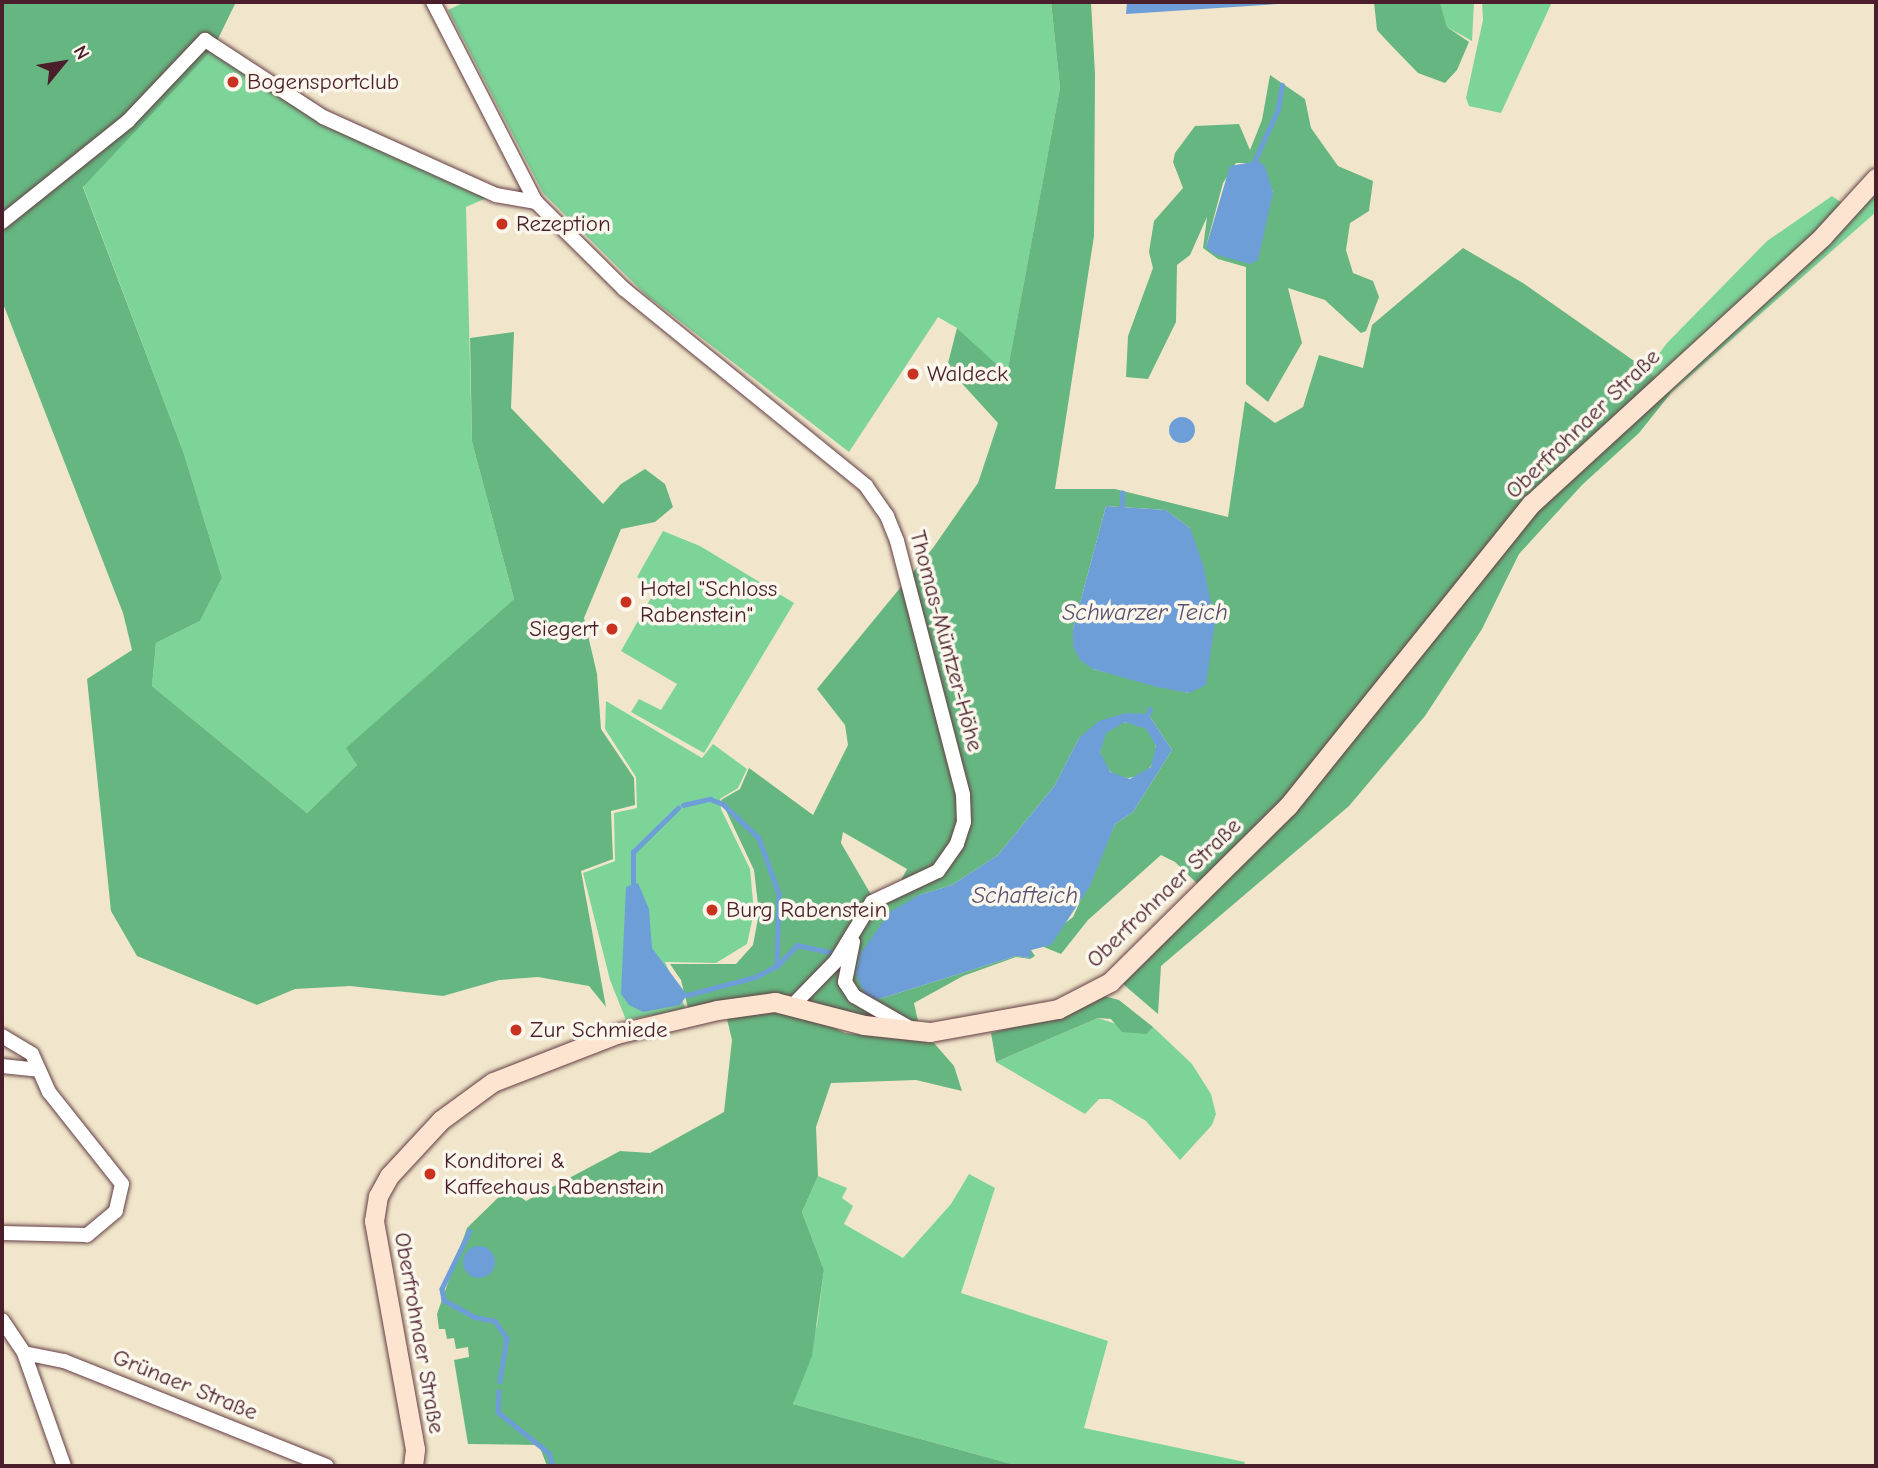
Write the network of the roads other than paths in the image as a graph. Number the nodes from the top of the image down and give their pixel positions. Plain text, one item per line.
1 (433, 2) edge
2 (1876, 178) edge
3 (536, 202) junction
4 (2, 222) edge
5 (854, 937) junction
6 (793, 1005) junction
7 (914, 1031) junction
8 (2, 1036) edge
9 (2, 1066) edge
10 (39, 1070) junction
11 (2, 1233) edge
12 (2, 1320) edge
13 (24, 1353) junction
14 (64, 1466) edge
15 (327, 1466) edge
16 (414, 1466) edge

1 - 3 street, Thomas-Müntzer-Höhe
2 - 7 main road, Oberfrohnaer Straße
3 - 4 street
3 - 5 street, Thomas-Müntzer-Höhe
5 - 6 street, Thomas-Müntzer-Höhe
5 - 7 street
6 - 7 main road, Oberfrohnaer Straße
6 - 16 main road, Oberfrohnaer Straße
8 - 10 street
9 - 10 street
10 - 11 street
12 - 13 street
13 - 14 street
13 - 15 street, Grünaer Straße

